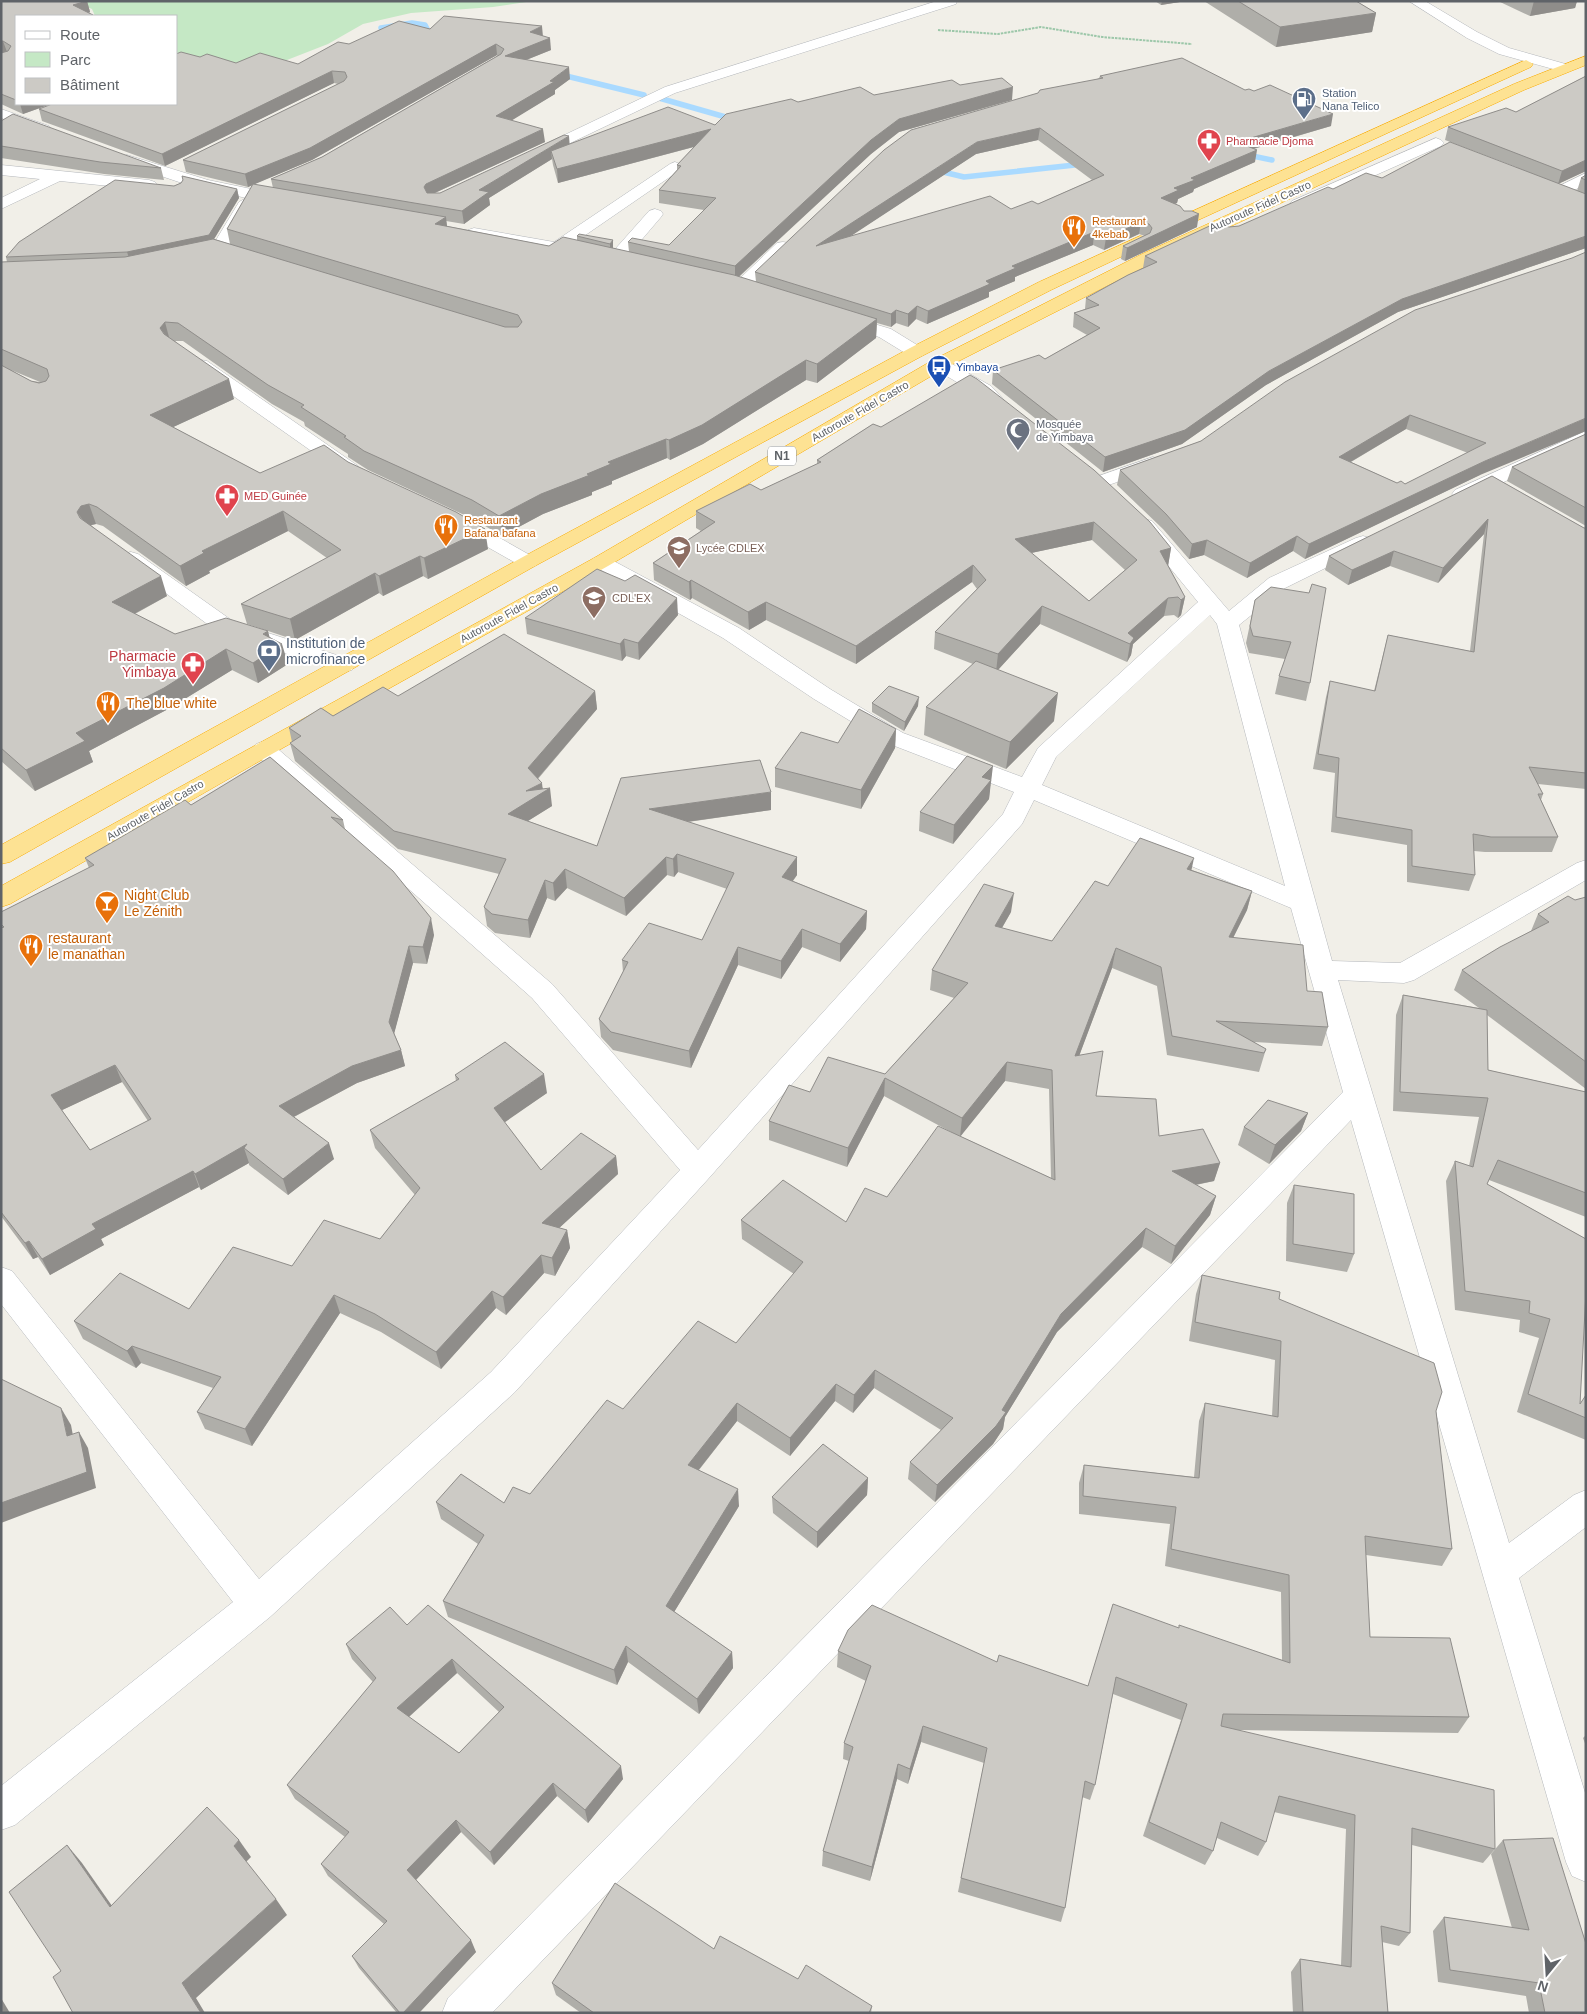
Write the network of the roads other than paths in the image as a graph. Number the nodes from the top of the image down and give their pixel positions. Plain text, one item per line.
1 (951, 1) edge
2 (1415, 1) edge
3 (1586, 42) edge
4 (1537, 59) junction
5 (1586, 60) edge
6 (1564, 68) junction
7 (1, 113) edge
8 (42, 114) edge
9 (23, 122) junction
10 (59, 134) edge
11 (1417, 135) junction
12 (1436, 143) junction
13 (1454, 150) edge
14 (112, 154) edge
15 (522, 160) edge
16 (183, 165) edge
17 (674, 167) dead end
18 (1, 170) edge
19 (166, 174) junction
20 (55, 177) junction
21 (1586, 178) edge
22 (276, 183) edge
23 (1542, 185) edge
24 (1559, 192) junction
25 (251, 194) junction
26 (1577, 199) edge
27 (299, 203) edge
28 (1, 204) edge
29 (655, 214) dead end
30 (462, 231) edge
31 (1230, 234) edge
32 (791, 240) edge
33 (558, 247) junction
34 (218, 250) junction
35 (198, 254) edge
36 (615, 260) junction
37 (634, 264) edge
38 (265, 265) edge
39 (721, 283) edge
40 (740, 288) junction
41 (758, 293) edge
42 (822, 313) edge
43 (184, 353) edge
44 (928, 358) junction
45 (1014, 416) edge
46 (1586, 437) edge
47 (1172, 456) edge
48 (1077, 464) edge
49 (369, 480) edge
50 (1488, 481) junction
51 (1100, 482) junction
52 (1512, 495) edge
53 (1444, 502) edge
54 (440, 514) edge
55 (1382, 532) edge
56 (118, 549) edge
57 (528, 562) junction
58 (601, 562) junction
59 (1220, 612) junction
60 (344, 664) junction
61 (264, 748) junction
62 (1028, 788) junction
63 (1, 856) edge
64 (1586, 869) edge
65 (1, 898) edge
66 (1303, 903) junction
67 (1321, 970) junction
68 (1358, 1094) junction
69 (698, 1170) junction
70 (1, 1280) edge
71 (1586, 1506) edge
72 (1499, 1572) junction
73 (257, 1605) junction
74 (1, 1810) edge
75 (1586, 1862) edge
76 (463, 2013) edge

1 - 15 street
2 - 4 street
3 - 4 highway, Autoroute Fidel Castro / N1
4 - 6 street
4 - 44 highway, Autoroute Fidel Castro / N1
5 - 6 highway, Autoroute Fidel Castro / N1
6 - 11 highway, Autoroute Fidel Castro / N1
7 - 9 street
8 - 9 street
9 - 10 street
11 - 12 street
11 - 44 highway, Autoroute Fidel Castro / N1
12 - 13 street
12 - 31 street
14 - 19 street
16 - 19 street
17 - 33 street
18 - 20 street
19 - 25 street
20 - 25 street
20 - 28 street
21 - 24 street
22 - 25 street
23 - 24 street
24 - 26 street
25 - 27 street
25 - 34 street
29 - 36 street
30 - 33 street
32 - 40 street
33 - 36 street
34 - 35 street
34 - 38 street
36 - 37 street
39 - 40 street
40 - 41 street
42 - 44 street
43 - 49 street
44 - 45 street
44 - 57 highway, Autoroute Fidel Castro / N1
44 - 58 highway, Autoroute Fidel Castro / N1
46 - 50 street
47 - 51 street
48 - 51 street
50 - 52 street
50 - 53 street
51 - 59 street
54 - 57 street
55 - 59 street
56 - 60 street
57 - 60 highway, Autoroute Fidel Castro / N1
58 - 61 highway, Autoroute Fidel Castro / N1
58 - 62 street
59 - 62 street
59 - 66 street
60 - 63 highway, Autoroute Fidel Castro / N1
61 - 65 highway, Autoroute Fidel Castro / N1
61 - 69 street
62 - 66 street
62 - 69 street
64 - 67 street
66 - 67 street
67 - 68 street
68 - 72 street
68 - 76 street
69 - 73 street
70 - 73 street
71 - 72 street
72 - 75 street
73 - 74 street

